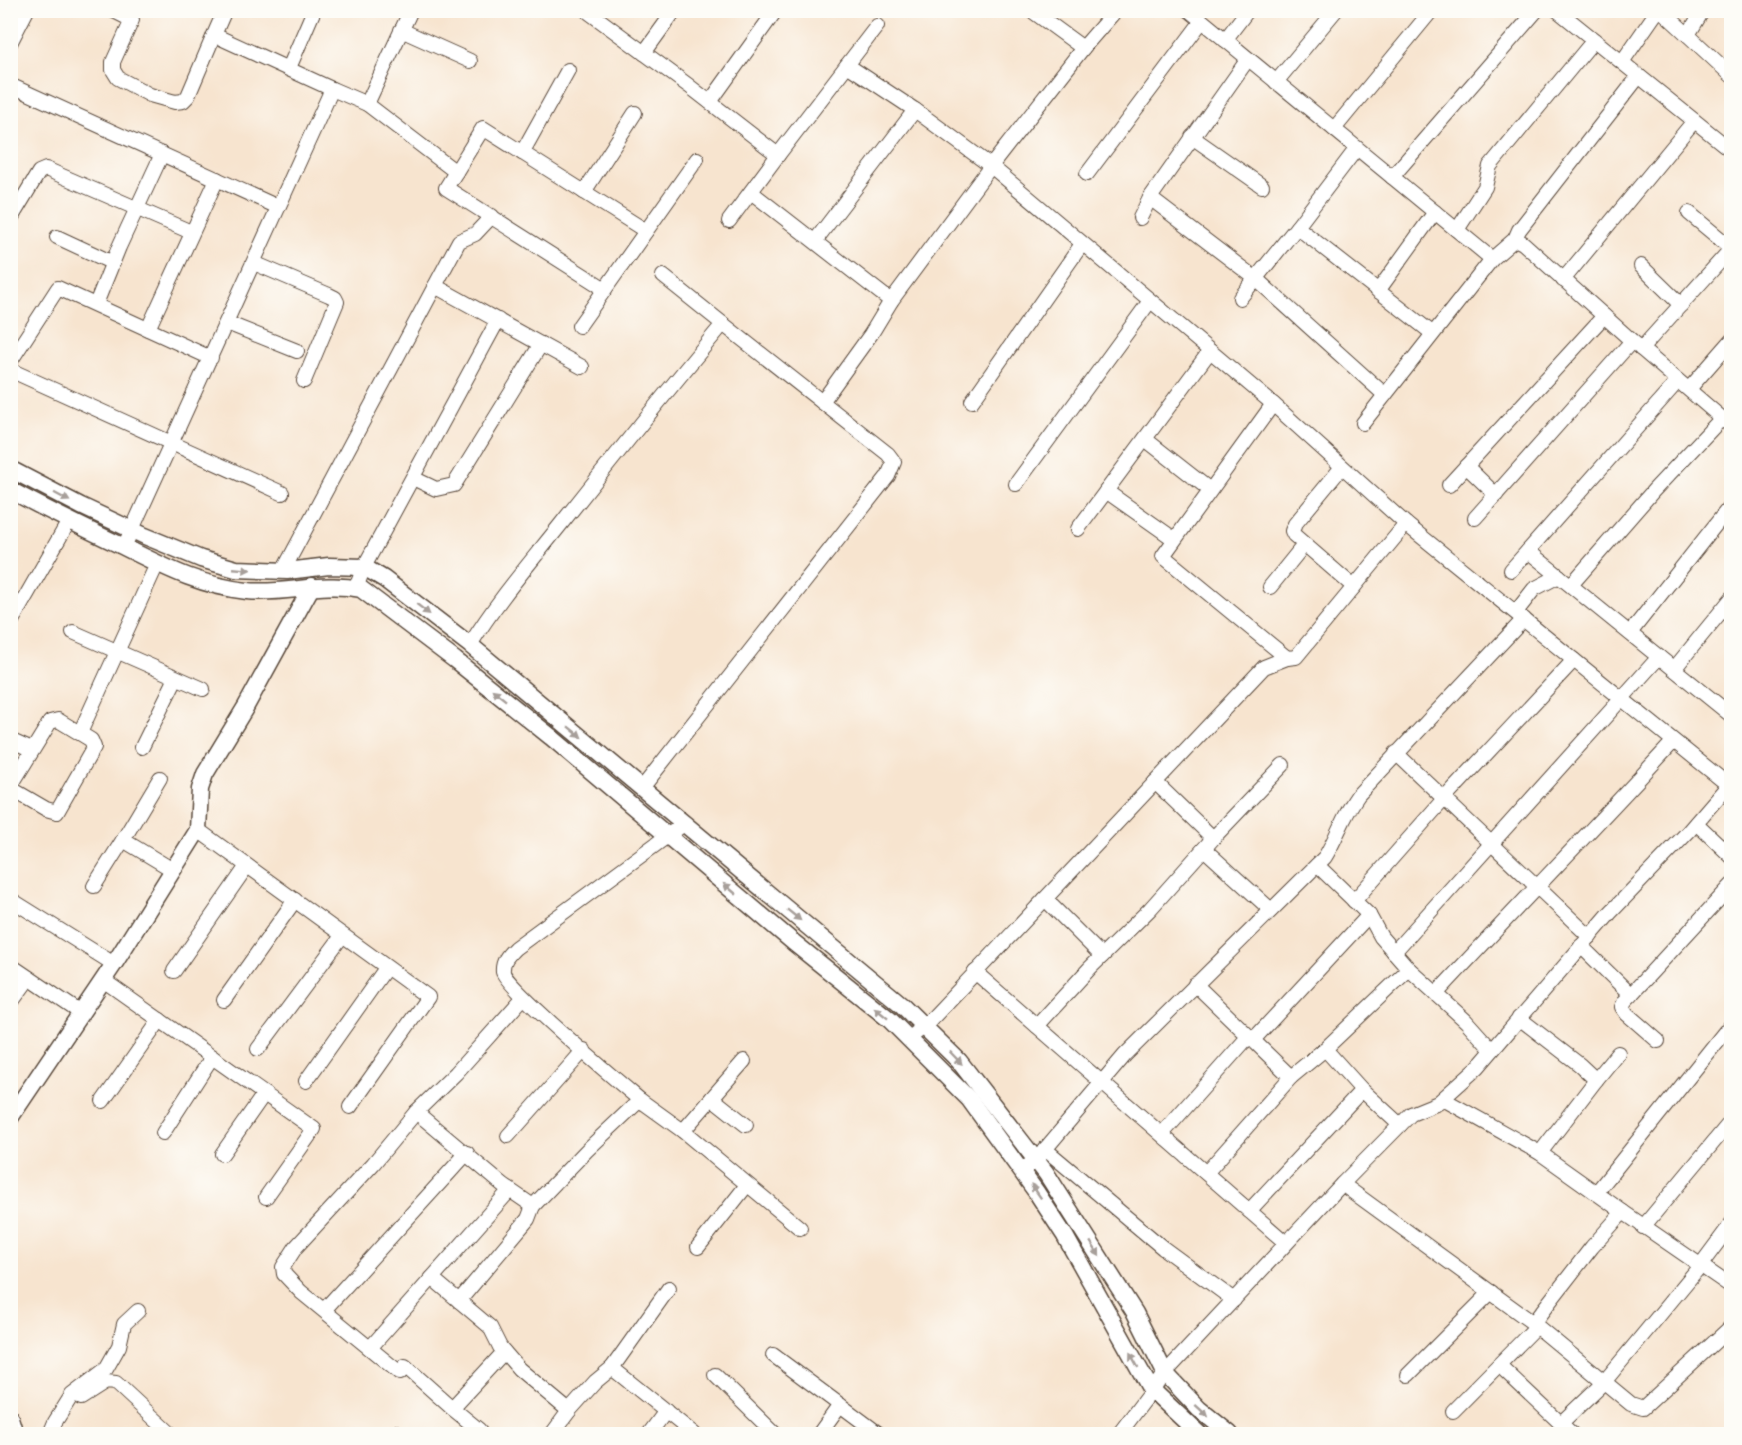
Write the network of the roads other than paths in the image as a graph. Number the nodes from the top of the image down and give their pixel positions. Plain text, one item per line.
1 (27, 10) edge
2 (112, 10) edge
3 (225, 10) edge
4 (314, 10) edge
5 (411, 10) edge
6 (586, 10) edge
7 (675, 10) edge
8 (776, 10) edge
9 (1031, 10) edge
10 (1116, 10) edge
11 (1188, 10) edge
12 (1248, 10) edge
13 (1335, 10) edge
14 (1432, 10) edge
15 (1537, 10) edge
16 (1557, 10) edge
17 (1660, 10) edge
18 (1702, 10) edge
19 (134, 15) edge
20 (1202, 21) junction
21 (877, 26) dead end
22 (401, 30) junction
23 (1688, 34) junction
24 (214, 35) junction
25 (1225, 40) junction
26 (1594, 40) junction
27 (10, 43) edge
28 (1083, 48) junction
29 (644, 53) junction
30 (1248, 59) junction
31 (470, 61) dead end
32 (1622, 62) junction
33 (847, 65) junction
34 (1729, 67) edge
35 (289, 68) junction
36 (568, 70) dead end
37 (1639, 76) junction
38 (1276, 82) junction
39 (10, 85) edge
40 (332, 89) junction
41 (710, 102) junction
42 (367, 104) junction
43 (915, 110) junction
44 (634, 113) dead end
45 (1694, 121) junction
46 (1334, 129) junction
47 (1192, 137) junction
48 (1357, 148) junction
49 (1731, 151) edge
50 (522, 153) junction
51 (162, 154) junction
52 (778, 154) junction
53 (697, 159) dead end
54 (991, 166) junction
55 (456, 172) junction
56 (1087, 174) dead end
57 (1392, 177) junction
58 (217, 179) junction
59 (1262, 186) dead end
60 (584, 192) junction
61 (751, 192) junction
62 (1150, 198) junction
63 (278, 207) junction
64 (137, 210) junction
65 (1435, 212) junction
66 (1689, 213) dead end
67 (492, 216) junction
68 (1140, 218) dead end
69 (10, 220) edge
70 (729, 221) dead end
71 (1297, 227) junction
72 (1456, 230) junction
73 (646, 231) junction
74 (191, 232) junction
75 (57, 237) dead end
76 (1515, 239) junction
77 (815, 241) junction
78 (1082, 244) junction
79 (1731, 248) edge
80 (1492, 259) junction
81 (113, 263) junction
82 (254, 263) junction
83 (1641, 266) dead end
84 (663, 276) dead end
85 (1255, 278) junction
86 (1563, 280) junction
87 (435, 285) junction
88 (605, 289) junction
89 (1378, 291) junction
90 (1240, 298) dead end
91 (891, 301) junction
92 (1150, 301) junction
93 (96, 304) junction
94 (1681, 304) junction
95 (1604, 316) junction
96 (498, 320) junction
97 (227, 323) junction
98 (723, 324) junction
99 (579, 326) dead end
100 (148, 329) junction
101 (1432, 333) junction
102 (1731, 340) edge
103 (541, 344) junction
104 (1637, 345) junction
105 (297, 351) dead end
106 (1210, 351) junction
107 (211, 358) junction
108 (10, 362) edge
109 (582, 367) dead end
110 (10, 370) edge
111 (304, 381) dead end
112 (1683, 385) junction
113 (1385, 395) junction
114 (972, 401) dead end
115 (822, 402) junction
116 (1273, 404) junction
117 (1726, 422) edge
118 (1363, 423) dead end
119 (1145, 439) junction
120 (171, 442) junction
121 (1466, 466) junction
122 (1342, 467) junction
123 (10, 469) edge
124 (413, 478) junction
125 (1016, 484) dead end
126 (1449, 485) dead end
127 (10, 490) edge
128 (1210, 490) junction
129 (1106, 491) junction
130 (282, 493) dead end
131 (1496, 495) junction
132 (1731, 504) edge
133 (1475, 518) dead end
134 (69, 521) junction
135 (1406, 525) junction
136 (1078, 529) dead end
137 (132, 530) junction
138 (1174, 539) junction
139 (1304, 545) junction
140 (124, 547) junction
141 (1528, 551) junction
142 (157, 564) junction
143 (364, 567) junction
144 (1511, 570) dead end
145 (283, 571) junction
146 (1559, 576) junction
147 (1571, 585) junction
148 (312, 586) junction
149 (1354, 586) junction
150 (1270, 587) dead end
151 (356, 588) junction
152 (1731, 598) edge
153 (1520, 616) junction
154 (10, 624) edge
155 (73, 632) dead end
156 (1630, 633) junction
157 (470, 645) junction
158 (117, 650) junction
159 (1659, 657) junction
160 (1287, 658) junction
161 (1574, 660) junction
162 (1674, 669) junction
163 (176, 678) junction
164 (203, 689) dead end
165 (1622, 700) junction
166 (1731, 716) edge
167 (80, 733) junction
168 (10, 740) edge
169 (1673, 742) junction
170 (142, 747) dead end
171 (32, 750) junction
172 (1396, 753) junction
173 (1283, 765) dead end
174 (160, 778) dead end
175 (1155, 782) junction
176 (1730, 785) edge
177 (10, 788) edge
178 (642, 788) junction
179 (1444, 799) junction
180 (685, 823) junction
181 (1696, 823) junction
182 (198, 830) junction
183 (666, 836) junction
184 (123, 840) junction
185 (1209, 843) junction
186 (1491, 843) junction
187 (1731, 857) edge
188 (1317, 865) junction
189 (247, 866) junction
190 (173, 870) junction
191 (1731, 885) edge
192 (94, 886) dead end
193 (1536, 886) junction
194 (1045, 898) junction
195 (10, 899) edge
196 (295, 900) junction
197 (1354, 901) junction
198 (1271, 910) junction
199 (1369, 915) junction
200 (342, 936) junction
201 (1585, 941) junction
202 (1394, 952) junction
203 (1102, 956) junction
204 (114, 964) junction
205 (10, 965) edge
206 (386, 968) junction
207 (1409, 969) junction
208 (174, 970) dead end
209 (975, 972) junction
210 (29, 978) junction
211 (103, 980) junction
212 (1195, 984) junction
213 (1436, 994) junction
214 (1631, 994) junction
215 (524, 998) junction
216 (224, 1000) dead end
217 (10, 1004) edge
218 (81, 1013) junction
219 (1519, 1018) junction
220 (160, 1020) junction
221 (1731, 1023) edge
222 (1037, 1026) junction
223 (924, 1027) junction
224 (1251, 1038) junction
225 (908, 1039) junction
226 (1658, 1041) dead end
227 (258, 1049) dead end
228 (1325, 1049) junction
229 (584, 1050) junction
230 (1492, 1050) junction
231 (1618, 1053) dead end
232 (212, 1057) junction
233 (744, 1061) dead end
234 (1292, 1077) junction
235 (1596, 1080) junction
236 (306, 1081) dead end
237 (1103, 1082) junction
238 (1362, 1090) junction
239 (264, 1094) junction
240 (712, 1098) junction
241 (1443, 1099) junction
242 (640, 1100) junction
243 (103, 1101) dead end
244 (350, 1107) dead end
245 (416, 1112) junction
246 (10, 1118) edge
247 (1731, 1120) edge
248 (746, 1125) dead end
249 (1400, 1125) junction
250 (683, 1131) junction
251 (163, 1133) dead end
252 (1162, 1134) junction
253 (508, 1136) dead end
254 (467, 1153) junction
255 (1540, 1153) junction
256 (222, 1154) dead end
257 (1041, 1155) junction
258 (1021, 1171) junction
259 (1206, 1173) junction
260 (747, 1185) junction
261 (1342, 1185) junction
262 (510, 1190) junction
263 (1596, 1193) junction
264 (266, 1197) dead end
265 (532, 1206) junction
266 (1250, 1211) junction
267 (1623, 1212) junction
268 (1731, 1223) edge
269 (1643, 1227) junction
270 (800, 1228) dead end
271 (1286, 1243) junction
272 (698, 1246) dead end
273 (1700, 1266) junction
274 (432, 1278) junction
275 (1731, 1287) edge
276 (669, 1288) dead end
277 (1491, 1292) junction
278 (459, 1300) junction
279 (1234, 1300) junction
280 (324, 1310) junction
281 (138, 1311) dead end
282 (1535, 1325) junction
283 (1731, 1326) edge
284 (370, 1348) junction
285 (504, 1352) junction
286 (773, 1355) dead end
287 (1499, 1365) junction
288 (612, 1368) junction
289 (1165, 1372) junction
290 (715, 1375) dead end
291 (1408, 1375) dead end
292 (1604, 1382) junction
293 (1153, 1392) junction
294 (840, 1405) junction
295 (64, 1408) junction
296 (452, 1408) junction
297 (569, 1411) junction
298 (666, 1411) junction
299 (1453, 1411) dead end
300 (10, 1418) edge
301 (1561, 1423) junction
302 (480, 1433) edge
303 (15, 1434) edge
304 (50, 1434) edge
305 (171, 1434) edge
306 (552, 1434) edge
307 (649, 1434) edge
308 (694, 1434) edge
309 (776, 1434) edge
310 (819, 1434) edge
311 (879, 1434) edge
312 (1119, 1434) edge
313 (1199, 1434) edge
314 (1230, 1434) edge
315 (1572, 1434) edge

1 - 27 street
2 - 19 street
3 - 24 street
4 - 35 street
5 - 22 street
6 - 29 street
7 - 29 street
8 - 41 street
9 - 28 street
10 - 28 street
11 - 20 street
12 - 25 street
13 - 38 street
14 - 46 street
15 - 57 street
16 - 26 street
17 - 23 street
17 - 32 street
18 - 23 street
19 - 24 street
20 - 25 street
20 - 56 street
21 - 33 street
22 - 31 street
22 - 42 street
23 - 34 street
24 - 35 street
25 - 30 street
26 - 32 street
26 - 72 street
28 - 54 street
29 - 41 street
30 - 38 street
30 - 47 street
32 - 37 street
33 - 43 street
33 - 52 street
35 - 40 street
36 - 50 street
37 - 45 street
37 - 76 street
38 - 46 street
39 - 51 street
40 - 42 street
40 - 63 street
41 - 52 street
42 - 55 street
43 - 54 street
43 - 77 street
44 - 60 street
45 - 49 street
45 - 86 street
46 - 48 street
47 - 59 street
47 - 62 street
48 - 57 street
48 - 71 street
50 - 55 street
50 - 60 street
51 - 58 street
51 - 64 street
52 - 61 street
53 - 73 street
54 - 78 street
54 - 91 street
55 - 67 street
57 - 65 street
58 - 63 street
58 - 74 street
60 - 73 street
61 - 70 street
61 - 77 street
62 - 68 street
62 - 85 street
63 - 82 street
64 - 69 street
64 - 74 street
64 - 81 street
65 - 72 street
65 - 89 street
66 - 79 street
67 - 87 street
67 - 88 street
71 - 85 street
71 - 89 street
72 - 80 street
73 - 88 street
74 - 100 street
75 - 81 street
76 - 80 street
76 - 86 street
77 - 91 street
78 - 92 street
78 - 114 street
79 - 94 street
80 - 101 street
81 - 93 street
82 - 97 street
82 - 111 street
83 - 94 street
84 - 98 street
85 - 90 street
85 - 113 street
86 - 95 street
87 - 96 street
87 - 145 street
88 - 99 street
89 - 101 street
91 - 115 street
92 - 106 street
92 - 125 street
93 - 100 street
93 - 108 street
94 - 104 street
95 - 104 street
95 - 121 street
96 - 103 street
96 - 124 street
97 - 105 street
97 - 107 street
98 - 115 street
98 - 157 street
100 - 107 street
101 - 113 street
102 - 112 street
103 - 109 street
103 - 124 street
104 - 112 street
104 - 131 street
106 - 116 street
106 - 119 street
107 - 120 street
110 - 120 street
112 - 117 street
112 - 141 street
113 - 118 street
115 - 178 street
116 - 122 street
116 - 128 street
117 - 147 street
119 - 128 street
119 - 129 street
120 - 130 street
120 - 137 street
121 - 126 street
121 - 131 street
122 - 135 street
122 - 139 street
123 -> 137 street
124 - 143 street
127 - 134 street
128 - 138 street
129 - 136 street
129 - 138 street
131 - 133 street
132 - 156 street
134 - 140 street
134 - 154 street
135 - 149 street
135 - 153 street
137 - 140 street
137 -> 145 street
138 - 160 street
139 - 149 street
139 - 150 street
140 - 142 street
141 - 144 street
141 - 146 street
142 - 148 street
142 - 158 street
143 - 145 street
143 - 151 street
143 -> 157 street
146 - 147 street
146 - 153 street
147 - 156 street
148 - 151 street
148 - 182 street
149 - 160 street
183 -> 151 street
152 - 162 street
153 - 161 street
153 - 172 street
155 - 158 street
156 - 159 street
157 -> 178 street
158 - 163 street
158 - 167 street
159 - 162 street
159 - 165 street
160 - 175 street
161 - 165 street
161 - 179 street
162 - 166 street
163 - 164 street
163 - 170 street
165 - 169 street
165 - 186 street
167 - 171 street
167 - 177 street
168 - 171 street
169 - 176 street
169 - 193 street
171 - 177 street
172 - 179 street
172 - 188 street
173 - 185 street
174 - 184 street
175 - 185 street
175 - 194 street
176 - 181 street
178 - 180 street
179 - 186 street
179 - 197 street
180 - 183 street
180 -> 223 street
181 - 187 street
181 - 201 street
182 - 189 street
182 - 190 street
183 - 215 street
225 -> 183 street
184 - 190 street
184 - 192 street
185 - 198 street
185 - 203 street
186 - 193 street
186 - 202 street
188 - 197 street
188 - 198 street
189 - 196 street
189 - 208 street
190 - 204 street
191 - 214 street
193 - 201 street
193 - 213 street
194 - 203 street
194 - 209 street
195 - 204 street
196 - 200 street
196 - 216 street
197 - 199 street
198 - 212 street
199 - 202 street
199 - 224 street
200 - 206 street
200 - 227 street
201 - 214 street
201 - 219 street
202 - 207 street
203 - 222 street
204 - 211 street
205 - 210 street
206 - 236 street
206 - 244 street
207 - 213 street
207 - 228 street
209 - 222 street
209 - 223 street
210 - 217 street
210 - 218 street
211 - 218 street
211 - 220 street
212 - 224 street
212 - 237 street
213 - 230 street
214 - 226 street
215 - 229 street
215 - 245 street
218 - 246 street
219 - 230 street
219 - 235 street
220 - 232 street
220 - 243 street
221 - 263 street
222 - 237 street
223 - 225 street
223 -> 257 street
224 - 234 street
224 - 252 street
225 - 258 street
228 - 234 street
228 - 238 street
229 - 242 street
229 - 253 street
230 - 241 street
231 - 235 street
232 - 239 street
232 - 251 street
233 - 240 street
234 - 259 street
235 - 255 street
237 - 252 street
237 - 257 street
238 - 249 street
238 - 266 street
239 - 256 street
239 - 264 street
240 - 248 street
240 - 250 street
241 - 249 street
241 - 255 street
242 - 250 street
242 - 265 street
245 - 254 street
245 - 280 street
247 - 269 street
249 - 261 street
250 - 260 street
252 - 259 street
254 - 262 street
254 - 280 street
255 - 263 street
257 - 258 street
257 - 279 street
257 -> 289 street
293 -> 258 street
259 - 266 street
260 - 270 street
260 - 272 street
261 - 271 street
261 - 277 street
262 - 265 street
262 - 274 street
263 - 267 street
265 - 278 street
266 - 271 street
267 - 269 street
267 - 282 street
268 - 273 street
269 - 273 street
271 - 279 street
273 - 275 street
273 - 292 street
274 - 278 street
274 - 284 street
276 - 288 street
277 - 282 street
277 - 291 street
278 - 285 street
279 - 289 street
280 - 284 street
281 - 295 street
282 - 287 street
282 - 292 street
283 - 292 street
284 - 296 street
285 - 296 street
285 - 297 street
286 - 294 street
287 - 299 street
287 - 301 street
288 - 297 street
288 - 298 street
289 - 293 street
289 -> 314 street
290 - 309 street
292 - 301 street
293 - 312 street
293 - 313 street
294 - 310 street
294 - 311 street
295 - 304 street
295 - 305 street
296 - 302 street
297 - 306 street
298 - 307 street
298 - 308 street
300 - 303 street
301 - 315 street

